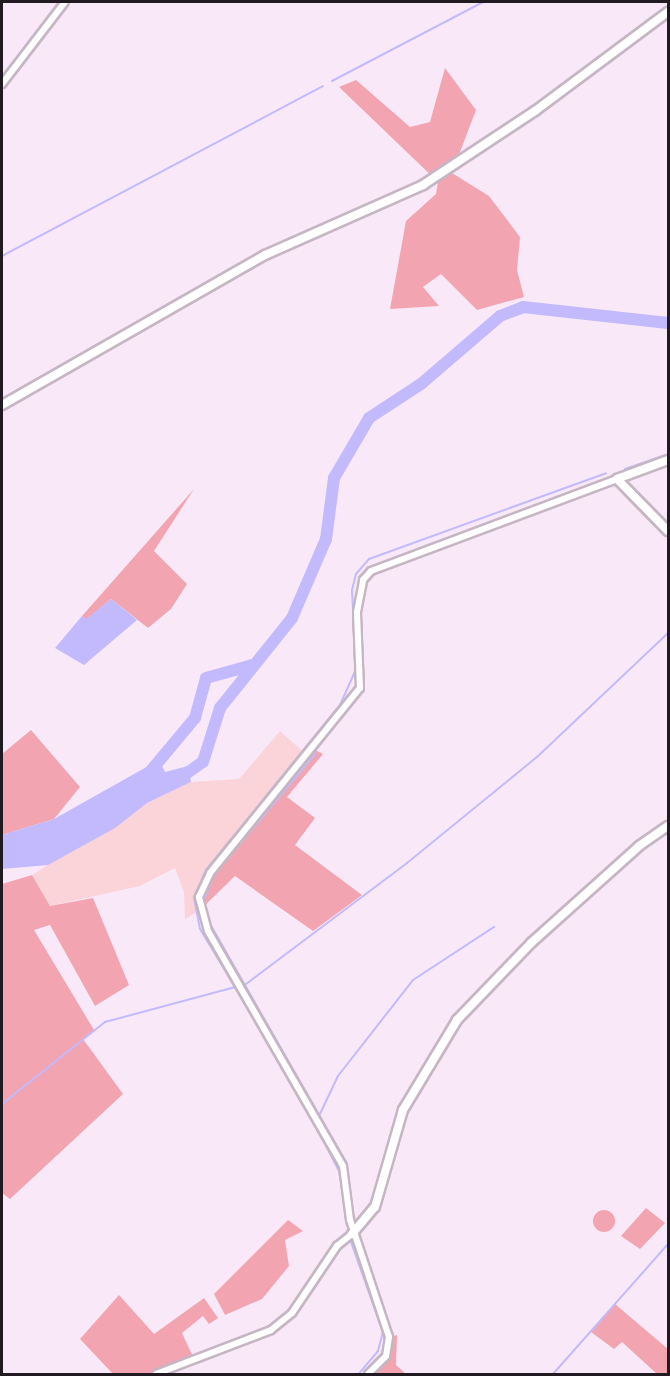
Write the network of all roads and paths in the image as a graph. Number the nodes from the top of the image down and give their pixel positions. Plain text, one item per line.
1 (65, 2) edge
2 (669, 12) edge
3 (2, 84) edge
4 (2, 405) edge
5 (669, 460) edge
6 (617, 479) junction
7 (669, 531) edge
8 (669, 826) edge
9 (351, 1234) junction
10 (156, 1374) edge
11 (368, 1374) edge

1 - 3 street
2 - 4 street
5 - 6 street
6 - 7 street
6 - 9 street
8 - 9 street
9 - 10 street
9 - 11 street

